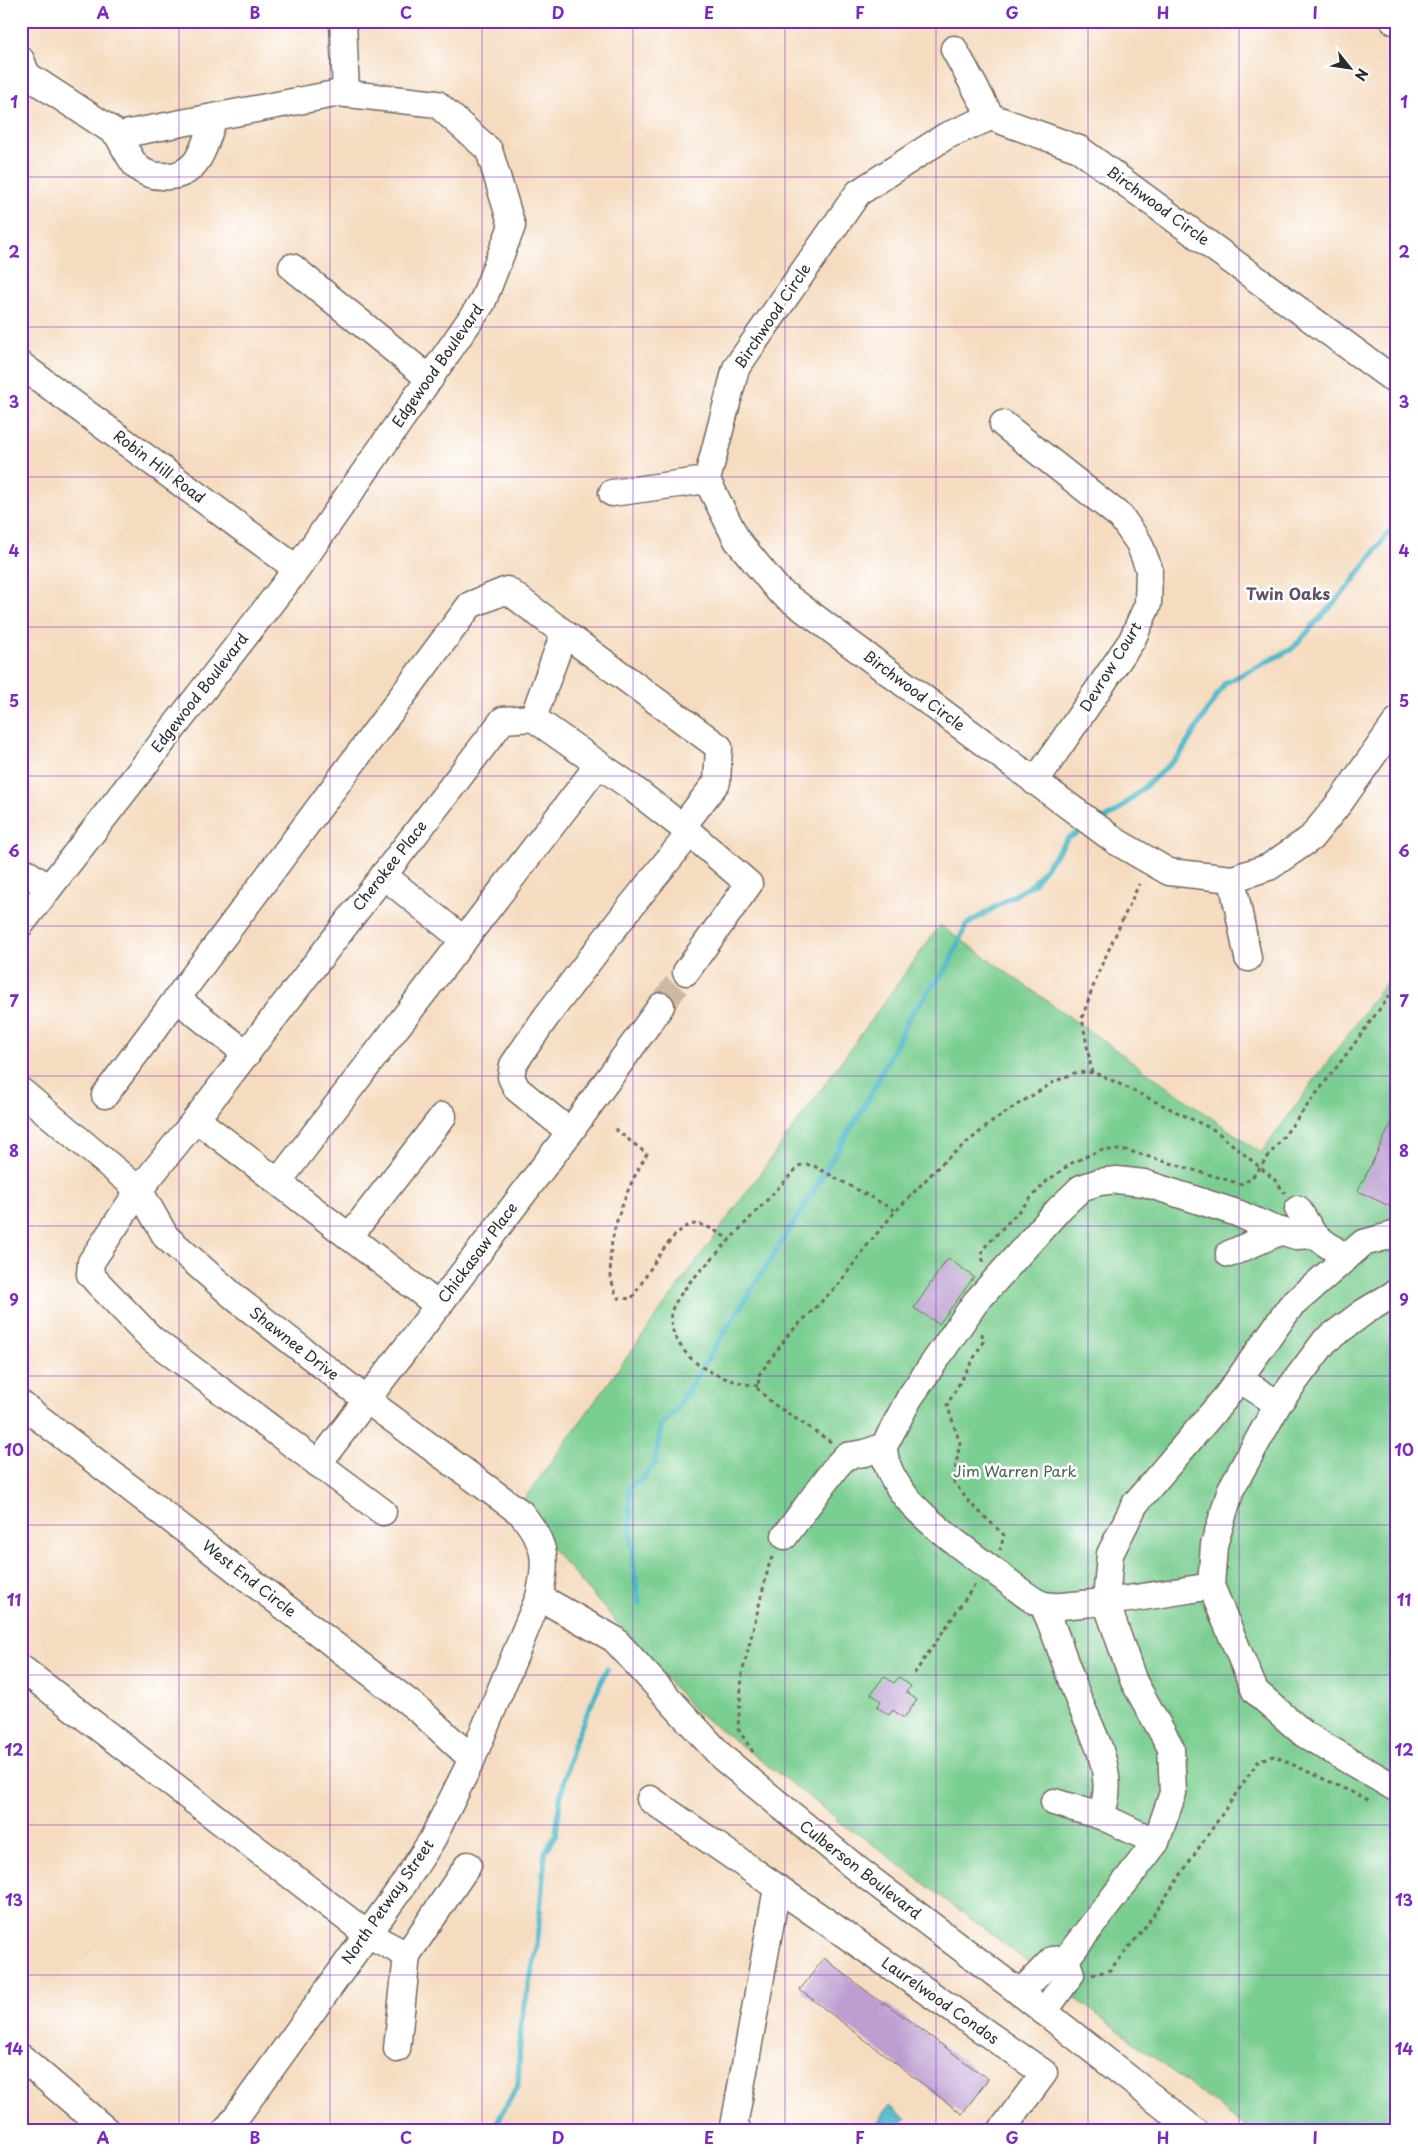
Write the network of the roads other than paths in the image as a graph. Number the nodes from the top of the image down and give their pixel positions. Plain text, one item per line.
1 (343, 21) edge
2 (954, 49) dead end
3 (21, 60) edge
4 (346, 94) junction
5 (214, 117) junction
6 (992, 117) junction
7 (117, 134) junction
8 (292, 267) dead end
9 (21, 365) edge
10 (430, 379) junction
11 (1397, 382) edge
12 (1003, 424) dead end
13 (708, 480) junction
14 (612, 492) dead end
15 (297, 569) junction
16 (564, 633) junction
17 (534, 718) junction
18 (1397, 721) edge
19 (599, 764) junction
20 (1035, 782) junction
21 (686, 830) junction
22 (21, 869) edge
23 (383, 875) junction
24 (1232, 879) junction
25 (49, 888) junction
26 (21, 924) edge
27 (464, 940) junction
28 (1248, 958) dead end
29 (686, 972) tunnel mouth
30 (177, 999) junction
31 (661, 1006) tunnel mouth
32 (247, 1054) junction
33 (21, 1091) edge
34 (105, 1095) dead end
35 (443, 1116) dead end
36 (196, 1119) junction
37 (570, 1132) junction
38 (278, 1182) junction
39 (139, 1190) junction
40 (1298, 1209) road end
41 (1282, 1232) junction
42 (1397, 1234) edge
43 (1314, 1235) junction
44 (349, 1237) junction
45 (1228, 1254) dead end
46 (1346, 1258) junction
47 (1397, 1292) edge
48 (439, 1306) junction
49 (1239, 1379) junction
50 (368, 1401) junction
51 (21, 1404) edge
52 (1278, 1404) junction
53 (884, 1446) junction
54 (318, 1464) junction
55 (384, 1512) dead end
56 (785, 1536) road end
57 (1211, 1586) junction
58 (539, 1597) junction
59 (1106, 1602) junction
60 (1043, 1605) junction
61 (21, 1668) edge
62 (472, 1759) junction
63 (1397, 1789) edge
64 (650, 1799) dead end
65 (1054, 1802) dead end
66 (1102, 1816) junction
67 (1156, 1842) junction
68 (468, 1865) dead end
69 (777, 1888) junction
70 (367, 1934) junction
71 (407, 1955) junction
72 (1066, 1959) junction
73 (1020, 1994) junction
74 (1044, 2012) junction
75 (397, 2049) dead end
76 (21, 2057) edge
77 (107, 2131) edge
78 (226, 2131) edge
79 (738, 2131) edge
80 (1001, 2131) edge
81 (1195, 2131) edge

1 - 4 street
2 - 6 street
3 - 7 street
4 - 5 street, Edgewood Boulevard
4 - 10 street, Edgewood Boulevard
5 - 7 street, Edgewood Boulevard
5 - 7 street
6 - 11 street, Birchwood Circle
6 - 13 street, Birchwood Circle
8 - 10 street
9 - 15 street, Robin Hill Road
10 - 15 street, Edgewood Boulevard
12 - 20 street, Devrow Court
13 - 14 street
13 - 20 street, Birchwood Circle
15 - 25 street, Edgewood Boulevard
16 - 17 street
16 - 21 street
16 - 30 street
17 - 19 street
17 - 23 street, Cherokee Place
18 - 24 street, Birchwood Circle
19 - 21 street
19 - 27 street
20 - 24 street, Birchwood Circle
21 - 29 street
21 - 37 street
22 - 25 street
23 - 27 street
23 - 32 street, Cherokee Place
24 - 28 street
25 - 26 street, Edgewood Boulevard
27 - 38 street
30 - 32 street
30 - 34 street
31 - 37 street, Chickasaw Place
32 - 36 street, Cherokee Place
33 - 39 street, Shawnee Drive
35 - 44 street
36 - 38 street
36 - 39 street, Cherokee Place
37 - 48 street, Chickasaw Place
38 - 44 street
39 - 50 street, Shawnee Drive
39 - 54 street, Cherokee Place
40 - 43 street
41 - 43 street
41 - 45 street
41 - 53 street
42 - 46 street
43 - 46 street
44 - 48 street
46 - 49 street
47 - 52 street
48 - 50 street, Chickasaw Place
49 - 52 street
49 - 59 street
50 - 54 street, Chickasaw Place
50 - 58 street, Shawnee Drive
51 - 62 street, West End Circle
52 - 57 street
53 - 56 street
53 - 60 street
54 - 55 street, Cherokee Place
57 - 59 street
57 - 63 street
58 - 62 street, North Petway Street
58 - 73 street, Culberson Boulevard
59 - 60 street
59 - 67 street
60 - 66 street
61 - 70 street
62 - 70 street, North Petway Street
64 - 69 street, Laurelwood Condos
65 - 66 street
66 - 67 street
67 - 72 street
68 - 71 street
69 - 79 street
69 - 80 street, Laurelwood Condos
70 - 71 street
70 - 78 street, North Petway Street
71 - 75 street
72 - 73 street
72 - 74 street
73 - 74 street, Culberson Boulevard
74 - 81 street, Culberson Boulevard
76 - 77 street

